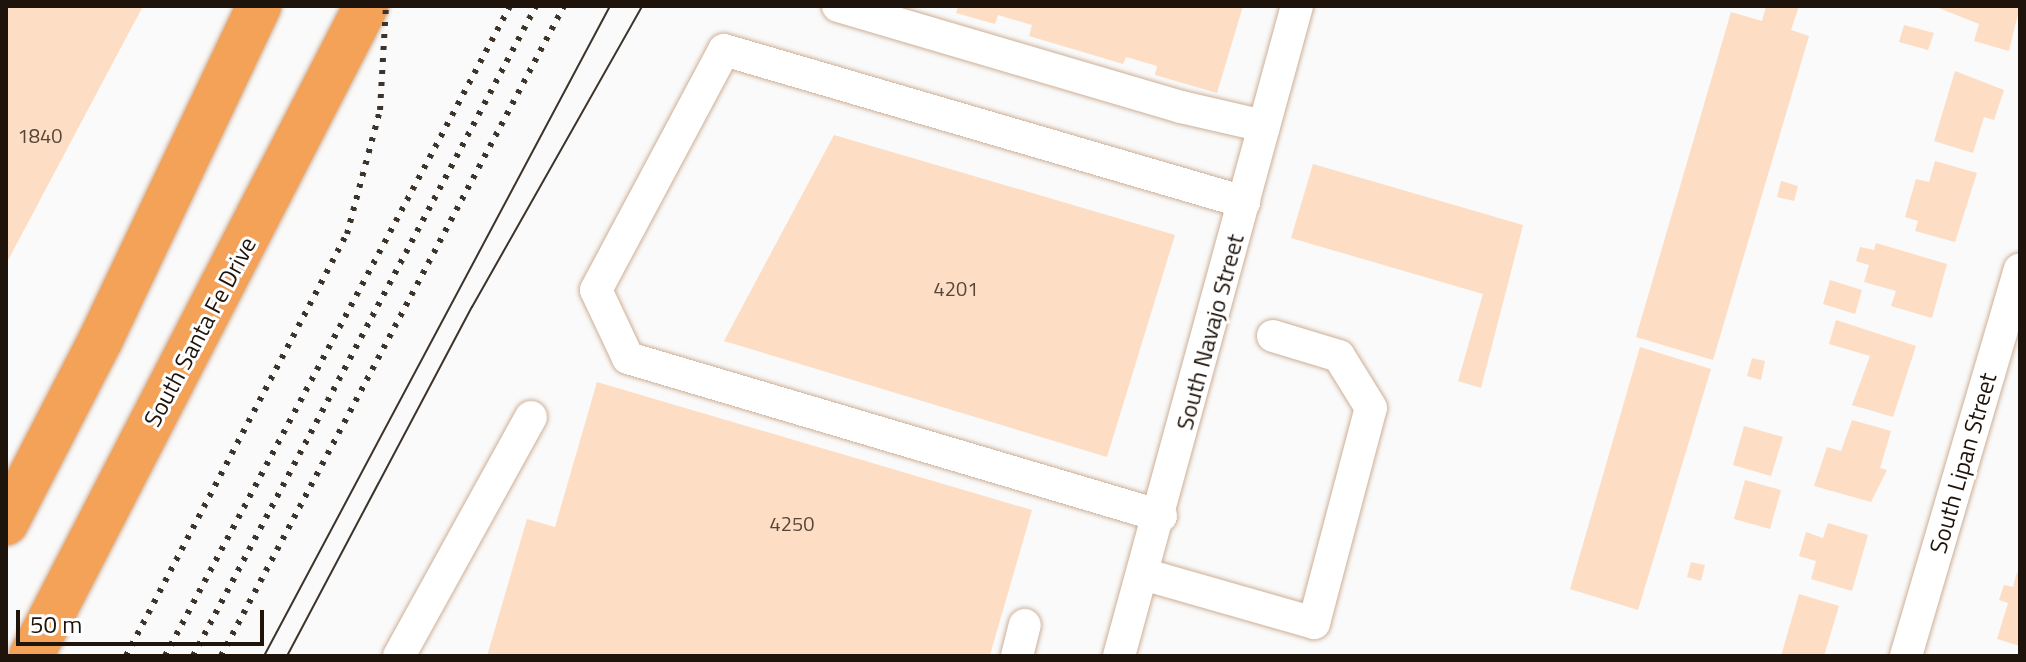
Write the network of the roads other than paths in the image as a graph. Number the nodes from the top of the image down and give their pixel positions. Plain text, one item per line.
1 (259, 6) edge
2 (366, 6) edge
3 (838, 6) edge
4 (1297, 6) edge
5 (1264, 126) junction
6 (1244, 202) junction
7 (2020, 269) edge
8 (1273, 336) dead end
9 (531, 417) dead end
10 (1161, 516) junction
11 (6, 523) edge
12 (1143, 574) junction
13 (1025, 625) dead end
14 (31, 656) edge
15 (399, 656) edge
16 (1017, 656) edge
17 (1119, 656) edge
18 (1906, 656) edge

1 - 11 highway
2 - 14 highway, South Santa Fe Drive
3 - 5 street
4 - 5 street, South Navajo Street
5 - 6 street, South Navajo Street
6 - 10 street, South Navajo Street
6 - 10 street
7 - 18 street, South Lipan Street
8 - 12 street
9 - 15 street
10 - 12 street, South Navajo Street
12 - 17 street, South Navajo Street
13 - 16 street

